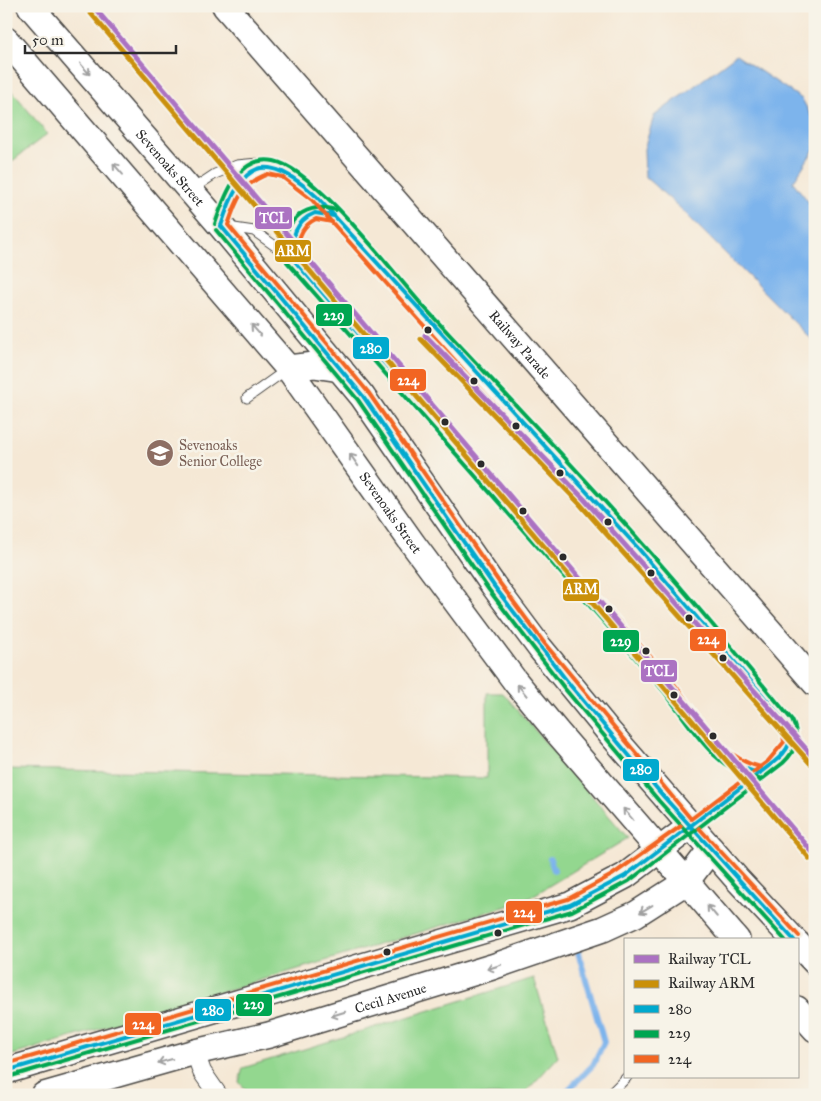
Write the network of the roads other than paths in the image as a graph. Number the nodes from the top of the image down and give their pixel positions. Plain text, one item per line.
1 (30, 6) edge
2 (225, 6) edge
3 (6, 40) edge
4 (273, 167) junction
5 (190, 190) junction
6 (150, 206) junction
7 (334, 216) junction
8 (221, 226) junction
9 (292, 258) junction
10 (288, 368) junction
11 (340, 369) junction
12 (247, 398) dead end
13 (815, 683) edge
14 (760, 773) junction
15 (691, 826) junction
16 (711, 849) junction
17 (660, 850) junction
18 (686, 882) junction
19 (735, 938) edge
20 (792, 938) edge
21 (798, 944) edge
22 (815, 962) edge
23 (798, 1009) edge
24 (815, 1029) edge
25 (195, 1052) junction
26 (6, 1071) edge
27 (626, 1078) edge
28 (44, 1095) edge
29 (218, 1095) edge
30 (609, 1095) edge

1 -> 5 main road, Sevenoaks Street
2 - 13 main road, Railway Parade
6 -> 3 main road, Sevenoaks Street
4 - 5 lane
4 - 7 lane
4 - 8 lane
5 - 6 main road
5 - 8 main road, Sevenoaks Street
10 -> 6 main road, Sevenoaks Street
7 - 9 lane
7 - 14 lane
8 - 9 lane
8 - 11 main road, Sevenoaks Street
9 - 14 lane
10 - 11 main road
10 - 12 lane
17 -> 10 main road, Sevenoaks Street
11 - 15 main road, Sevenoaks Street
14 - 15 lane
15 - 16 main road, Sevenoaks Street
15 - 17 main road
16 - 18 main road, Cecil Avenue
16 - 20 main road, Sevenoaks Street
17 - 18 main road, Sevenoaks Street
17 - 26 main road
19 -> 18 main road, Sevenoaks Street
18 -> 25 main road, Cecil Avenue
21 - 22 main road
23 - 24 main road
25 -> 28 main road, Cecil Avenue
25 - 29 street
27 - 30 lane

